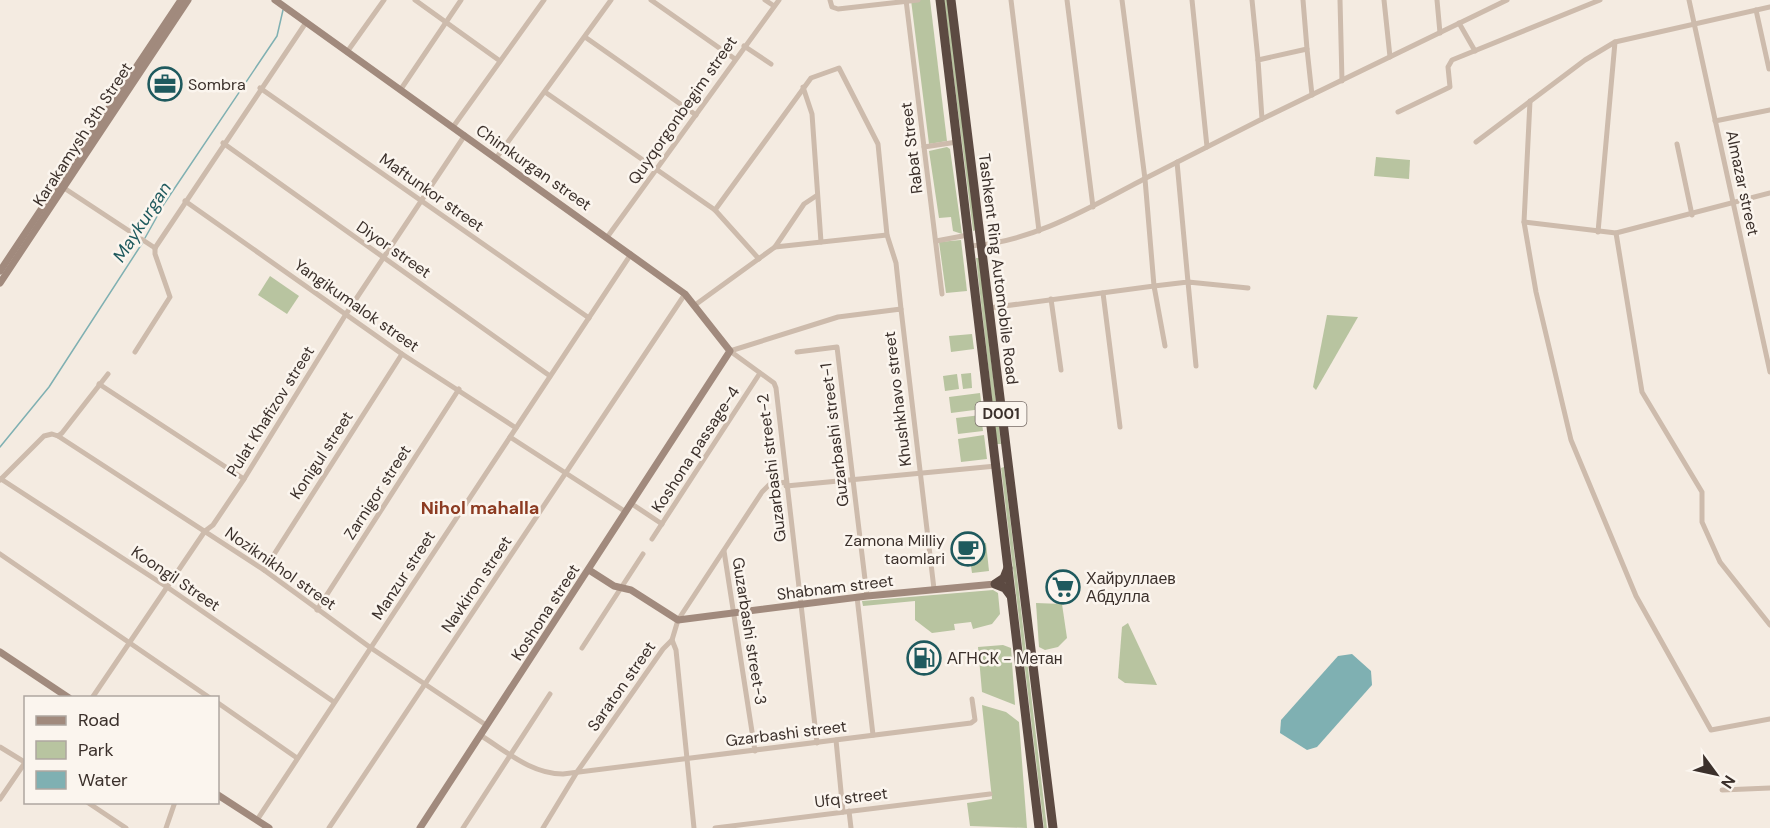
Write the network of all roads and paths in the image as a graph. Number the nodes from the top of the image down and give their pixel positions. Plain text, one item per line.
1 (181, 0) edge
2 (188, 0) edge
3 (384, 0) edge
4 (416, 0) edge
5 (461, 0) edge
6 (544, 0) edge
7 (611, 0) edge
8 (651, 0) edge
9 (765, 0) edge
10 (779, 0) edge
11 (918, 0) edge
12 (940, 0) edge
13 (951, 0) edge
14 (1011, 0) edge
15 (1066, 0) edge
16 (1122, 0) edge
17 (1192, 0) edge
18 (1252, 0) edge
19 (1303, 0) edge
20 (1340, 0) edge
21 (1384, 0) edge
22 (1437, 0) edge
23 (1507, 0) edge
24 (1600, 0) edge
25 (1689, 0) edge
26 (906, 1) edge
27 (830, 2) edge
28 (1494, 3) edge
29 (280, 5) edge
30 (774, 6) junction
31 (1770, 7) edge
32 (1756, 10) junction
33 (445, 22) junction
34 (1459, 23) junction
35 (1694, 23) junction
36 (305, 24) junction
37 (1440, 33) junction
38 (585, 37) junction
39 (1615, 42) junction
40 (744, 46) junction
41 (1307, 49) junction
42 (1475, 51) junction
43 (347, 52) junction
44 (1390, 57) junction
45 (735, 59) junction
46 (1258, 60) junction
47 (500, 61) junction
48 (771, 64) dead end
49 (1769, 69) edge
50 (1342, 81) junction
51 (803, 87) junction
52 (260, 88) junction
53 (401, 89) junction
54 (545, 92) junction
55 (1312, 95) junction
56 (1530, 101) junction
57 (1770, 110) edge
58 (1398, 112) dead end
59 (696, 115) junction
60 (1262, 119) junction
61 (1715, 120) junction
62 (453, 127) junction
63 (465, 135) junction
64 (957, 142) junction
65 (1476, 142) dead end
66 (223, 143) junction
67 (1677, 144) dead end
68 (924, 147) junction
69 (1207, 147) junction
70 (497, 157) junction
71 (1177, 162) junction
72 (658, 169) junction
73 (1145, 179) junction
74 (60, 186) junction
75 (1770, 193) edge
76 (816, 196) junction
77 (185, 201) junction
78 (422, 201) junction
79 (1733, 204) junction
80 (1093, 207) junction
81 (715, 210) junction
82 (1692, 215) junction
83 (1524, 222) junction
84 (1039, 231) junction
85 (1598, 232) junction
86 (1616, 233) junction
87 (887, 235) junction
88 (968, 235) junction
89 (608, 237) junction
90 (936, 241) junction
91 (821, 242) junction
92 (981, 245) junction
93 (970, 246) junction
94 (775, 247) junction
95 (155, 248) junction
96 (632, 254) junction
97 (384, 258) junction
98 (759, 259) junction
99 (0, 271) edge
100 (1188, 282) junction
101 (0, 284) edge
102 (1154, 286) junction
103 (1248, 288) dead end
104 (1103, 292) junction
105 (685, 294) junction
106 (942, 294) dead end
107 (1051, 299) junction
108 (695, 305) junction
109 (989, 308) junction
110 (901, 309) junction
111 (346, 314) junction
112 (588, 318) junction
113 (1165, 346) dead end
114 (730, 351) junction
115 (135, 352) dead end
116 (797, 352) dead end
117 (402, 354) junction
118 (1196, 366) dead end
119 (1061, 370) dead end
120 (1770, 372) edge
121 (760, 373) junction
122 (108, 374) dead end
123 (550, 376) junction
124 (99, 384) junction
125 (459, 389) junction
126 (1120, 427) dead end
127 (516, 428) junction
128 (58, 436) junction
129 (510, 437) junction
130 (1006, 457) junction
131 (995, 462) junction
132 (919, 472) junction
133 (566, 473) junction
134 (852, 478) junction
135 (0, 480) edge
136 (244, 480) junction
137 (786, 484) junction
138 (632, 504) junction
139 (626, 512) junction
140 (662, 524) junction
141 (205, 531) junction
142 (652, 539) dead end
143 (724, 551) junction
144 (0, 554) edge
145 (643, 554) dead end
146 (1008, 568) junction
147 (264, 570) junction
148 (589, 570) junction
149 (995, 584) junction
150 (167, 587) junction
151 (621, 588) junction
152 (934, 589) junction
153 (867, 596) junction
154 (857, 597) junction
155 (1012, 598) junction
156 (801, 604) junction
157 (317, 610) junction
158 (735, 613) junction
159 (678, 620) junction
160 (1770, 625) edge
161 (672, 640) junction
162 (130, 642) junction
163 (371, 648) junction
164 (582, 648) dead end
165 (0, 652) edge
166 (425, 685) junction
167 (550, 694) dead end
168 (66, 696) edge
169 (93, 696) edge
170 (207, 696) edge
171 (972, 699) dead end
172 (334, 702) junction
173 (219, 704) edge
174 (1770, 719) edge
175 (486, 726) junction
176 (480, 735) junction
177 (873, 735) junction
178 (836, 740) junction
179 (817, 743) junction
180 (0, 747) edge
181 (755, 751) junction
182 (511, 754) junction
183 (297, 758) junction
184 (688, 759) junction
185 (24, 761) edge
186 (24, 763) edge
187 (578, 771) junction
188 (1770, 788) edge
189 (1722, 790) dead end
190 (990, 794) dead end
191 (219, 796) edge
192 (0, 799) edge
193 (90, 804) edge
194 (174, 804) edge
195 (846, 811) junction
196 (257, 820) junction
197 (126, 828) edge
198 (166, 828) edge
199 (269, 828) edge
200 (329, 828) edge
201 (420, 828) edge
202 (463, 828) edge
203 (543, 828) edge
204 (694, 828) edge
205 (715, 828) edge
206 (851, 828) edge
207 (1039, 828) edge
208 (1053, 828) edge

1 - 74 street, Karakamysh 3th Street
2 - 74 street, Karakamysh 3th Street
3 - 43 street
4 - 33 street
5 - 33 street
6 - 47 street
7 - 38 street
8 - 45 street
9 - 30 street
10 - 30 street, Quyqorgonbegim street
11 - 26 street
12 - 64 highway, Tashkent Ring Automobile Road / D001
13 - 92 highway, Tashkent Ring Automobile Road / D001
14 - 84 street
15 - 80 street
16 - 73 street
17 - 69 street
18 - 46 street
19 - 41 street
20 - 50 street
21 - 44 street
22 - 37 street
23 - 28 street
24 - 42 street
25 - 35 street, Almazar street
26 - 27 street
26 - 68 street, Rabat Street
28 - 34 street
29 - 36 street, Chimkurgan street
30 - 40 street, Quyqorgonbegim street
31 - 32 street
32 - 35 street
32 - 49 street
33 - 47 street
33 - 53 street
34 - 37 street
34 - 42 street
35 - 39 street
35 - 61 street, Almazar street
36 - 43 street, Chimkurgan street
36 - 52 street
37 - 44 street
38 - 54 street
38 - 59 street
39 - 56 street
39 - 85 street
40 - 45 street, Quyqorgonbegim street
40 - 48 street
41 - 46 street
41 - 55 street
42 - 58 street
43 - 53 street, Chimkurgan street
44 - 50 street
45 - 59 street, Quyqorgonbegim street
46 - 60 street
47 - 62 street
50 - 55 street
51 - 76 street
51 - 81 street
51 - 87 street
52 - 66 street
52 - 78 street, Maftunkor street
53 - 62 street, Chimkurgan street
54 - 70 street
54 - 72 street
55 - 60 street
56 - 65 street
56 - 83 street
57 - 61 street
59 - 72 street, Quyqorgonbegim street
60 - 69 street
61 - 79 street, Almazar street
62 - 63 street, Chimkurgan street
63 - 70 street, Chimkurgan street
63 - 78 street, Pulat Khafizov street
64 - 68 street
64 - 88 highway, Tashkent Ring Automobile Road / D001
66 - 77 street
66 - 97 street, Diyor street
67 - 82 street
68 - 90 street, Rabat Street
69 - 71 street
70 - 89 street, Chimkurgan street
71 - 73 street
71 - 100 street
72 - 81 street
72 - 89 street, Quyqorgonbegim street
73 - 80 street
73 - 102 street
74 - 95 street
74 - 99 street, Karakamysh 3th Street
74 - 101 street, Karakamysh 3th Street
75 - 79 street
76 - 91 street
76 - 94 street
77 - 95 street
77 - 111 street, Yangikumalok street
78 - 97 street, Pulat Khafizov street
78 - 112 street, Maftunkor street
79 - 82 street
79 - 120 street, Almazar street
80 - 84 street
81 - 98 street
82 - 86 street
83 - 85 street
83 - 174 street
84 - 92 street
85 - 86 street
86 - 160 street
87 - 91 street
87 - 110 street
88 - 90 street
88 - 93 highway, Tashkent Ring Automobile Road / D001
89 - 96 street, Chimkurgan street
90 - 106 street, Rabat Street
91 - 94 street
92 - 93 street
92 - 109 highway, Tashkent Ring Automobile Road / D001
93 - 131 highway, Tashkent Ring Automobile Road / D001
94 - 98 street
95 - 115 street
96 - 105 street, Chimkurgan street
96 - 112 street, Manzur street
97 - 111 street, Pulat Khafizov street
97 - 123 street, Diyor street
98 - 108 street
100 - 102 street
100 - 103 street
100 - 118 street
102 - 104 street
102 - 113 street
104 - 107 street
104 - 126 street
105 - 108 street, Chimkurgan street
105 - 133 street, Navkiron street
107 - 109 street
107 - 119 street
108 - 114 street, Chimkurgan street
109 - 130 highway, Tashkent Ring Automobile Road / D001
110 - 114 street, Khushkhavo street
110 - 132 street, Khushkhavo street
111 - 117 street, Yangikumalok street
111 - 136 street, Pulat Khafizov street
112 - 123 street, Manzur street
114 - 121 street, Guzarbashi street-2
114 - 138 street, Koshona street
116 - 134 street, Guzarbashi street-1
117 - 125 street, Yangikumalok street
117 - 147 street, Konigul street
121 - 137 street, Guzarbashi street-2
121 - 140 street, Koshona passage-4
122 - 124 street
123 - 127 street, Manzur street
124 - 128 street
124 - 136 street
125 - 127 street, Yangikumalok street
125 - 157 street, Zarnigor street
127 - 129 street, Manzur street
128 - 135 street
128 - 141 street, Noziknikhol street
129 - 133 street
129 - 163 street, Manzur street
130 - 131 highway
130 - 208 highway, Tashkent Ring Automobile Road / D001
131 - 132 street
131 - 146 highway, Tashkent Ring Automobile Road / D001
132 - 134 street
132 - 152 street, Khushkhavo street
133 - 139 street
133 - 166 street, Navkiron street
134 - 137 street
134 - 153 street, Guzarbashi street-1
135 - 150 street, Koongil Street
136 - 141 street, Pulat Khafizov street
137 - 143 street, Saraton street
137 - 156 street, Guzarbashi street-2
138 - 139 street, Koshona street
138 - 140 street
139 - 148 street, Koshona street
140 - 142 street, Koshona passage-4
141 - 147 street, Noziknikhol street
141 - 150 street, Pulat Khafizov street
143 - 158 street, Guzarbashi street-3
143 - 159 street, Saraton street
144 - 162 street
145 - 151 street
146 - 149 highway
146 - 155 highway, Tashkent Ring Automobile Road / D001
147 - 157 street, Noziknikhol street
148 - 151 street
148 - 175 street, Koshona street
149 - 152 street, Shabnam street
149 - 155 highway
150 - 162 street, Pulat Khafizov street
150 - 172 street, Koongil Street
151 - 159 street
151 - 164 street
152 - 153 street, Shabnam street
153 - 154 street, Shabnam street
154 - 156 street, Shabnam street
154 - 177 street
155 - 207 highway, Tashkent Ring Automobile Road / D001
156 - 158 street, Shabnam street
156 - 179 street, Guzarbashi street-2
157 - 163 street, Noziknikhol street
158 - 159 street, Shabnam street
158 - 181 street, Guzarbashi street-3
159 - 161 street, Saraton street
161 - 184 street
161 - 187 street, Saraton street
162 - 169 street, Pulat Khafizov street
162 - 170 street
163 - 166 street, Noziknikhol street
163 - 172 street, Manzur street
165 - 168 street
166 - 175 street, Noziknikhol street
166 - 200 street, Navkiron street
167 - 182 street
171 - 177 street, Gzarbashi street
172 - 183 street, Manzur street
173 - 183 street
175 - 176 street, Koshona street
176 - 182 street
176 - 201 street, Koshona street
177 - 178 street, Gzarbashi street
178 - 179 street, Gzarbashi street
178 - 195 street
179 - 181 street, Gzarbashi street
180 - 185 street
181 - 184 street, Gzarbashi street
182 - 187 street
182 - 202 street
183 - 196 street, Manzur street
184 - 187 street, Gzarbashi street
184 - 204 street
186 - 192 street
187 - 203 street, Saraton street
188 - 189 street
190 - 195 street, Ufq street
191 - 196 street
193 - 197 street
194 - 198 street
195 - 205 street, Ufq street
195 - 206 street
196 - 199 street

